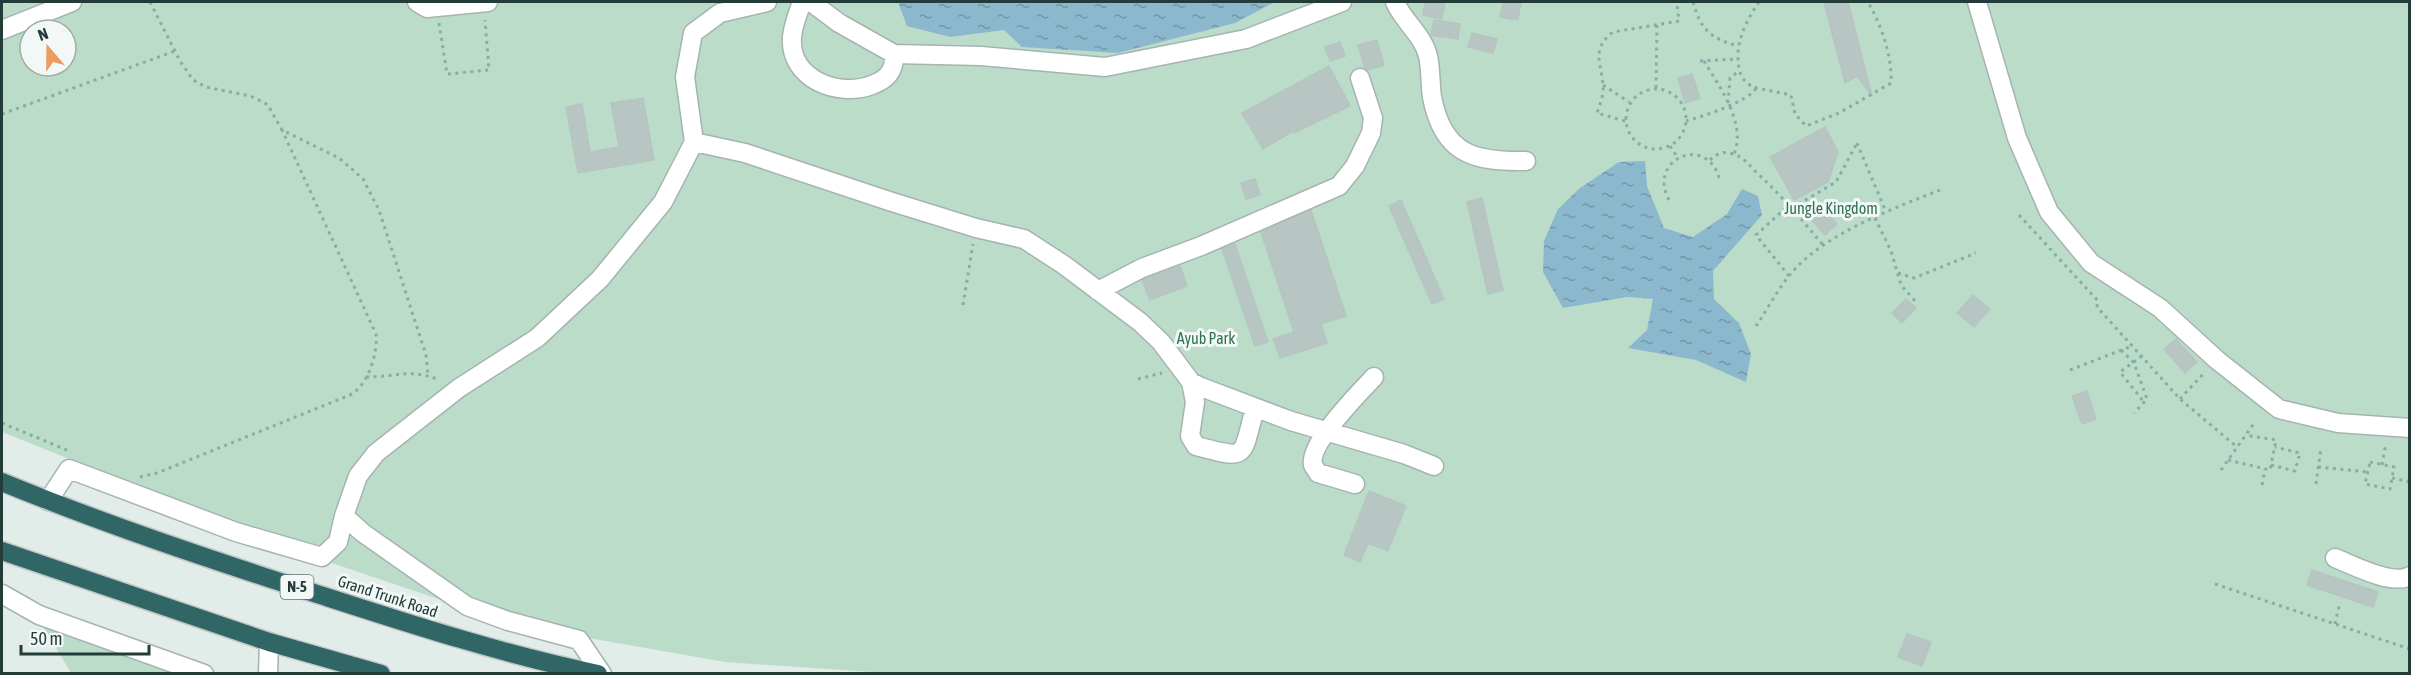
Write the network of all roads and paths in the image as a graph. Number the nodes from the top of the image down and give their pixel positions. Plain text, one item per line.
1 (72, 2) edge
2 (150, 2) edge
3 (417, 2) edge
4 (486, 2) edge
5 (767, 2) edge
6 (802, 2) edge
7 (811, 2) edge
8 (1342, 2) edge
9 (1395, 2) edge
10 (1680, 2) edge
11 (1693, 2) edge
12 (1759, 2) edge
13 (1868, 2) edge
14 (1977, 2) edge
15 (436, 7) junction
16 (1657, 25) junction
17 (2, 30) edge
18 (1738, 46) junction
19 (175, 51) junction
20 (894, 54) junction
21 (1739, 59) junction
22 (1739, 71) junction
23 (1360, 78) dead end
24 (1603, 85) junction
25 (1656, 88) junction
26 (1756, 88) junction
27 (1630, 102) junction
28 (1728, 106) junction
29 (2, 114) edge
30 (1625, 121) junction
31 (1686, 121) junction
32 (282, 130) junction
33 (694, 142) junction
34 (1670, 146) junction
35 (1734, 154) junction
36 (1678, 158) junction
37 (1710, 160) junction
38 (1526, 161) dead end
39 (1720, 182) dead end
40 (1940, 190) dead end
41 (1669, 200) dead end
42 (1790, 207) junction
43 (1886, 212) junction
44 (2019, 215) dead end
45 (1875, 218) junction
46 (976, 228) junction
47 (1823, 245) junction
48 (1976, 253) dead end
49 (1896, 272) junction
50 (1789, 276) junction
51 (1098, 291) junction
52 (1916, 302) dead end
53 (963, 304) dead end
54 (1756, 326) dead end
55 (2132, 345) junction
56 (2121, 350) junction
57 (2142, 356) junction
58 (1177, 363) junction
59 (2134, 363) junction
60 (2070, 370) dead end
61 (2204, 373) dead end
62 (428, 375) junction
63 (366, 376) junction
64 (1374, 376) dead end
65 (1138, 379) dead end
66 (1191, 382) junction
67 (2143, 387) junction
68 (459, 388) junction
69 (2136, 393) junction
70 (2180, 399) junction
71 (2144, 402) junction
72 (1255, 408) junction
73 (2134, 413) dead end
74 (2255, 422) dead end
75 (2, 423) edge
76 (2409, 428) edge
77 (1325, 432) junction
78 (2245, 435) junction
79 (2237, 447) junction
80 (2275, 447) junction
81 (2322, 448) dead end
82 (76, 454) dead end
83 (2228, 460) junction
84 (2271, 465) junction
85 (1434, 466) dead end
86 (2318, 466) junction
87 (2265, 468) junction
88 (2221, 470) dead end
89 (2367, 472) junction
90 (130, 476) dead end
91 (2392, 478) junction
92 (2, 482) edge
93 (2409, 482) edge
94 (1355, 484) dead end
95 (2316, 484) dead end
96 (2262, 485) dead end
97 (48, 501) junction
98 (344, 516) junction
99 (2, 551) edge
100 (2335, 558) dead end
101 (2409, 576) edge
102 (2215, 584) dead end
103 (2, 594) edge
104 (2340, 602) dead end
105 (2335, 624) junction
106 (269, 642) junction
107 (2409, 649) edge
108 (204, 674) edge
109 (268, 674) edge
110 (381, 674) edge
111 (600, 674) edge

1 - 17 street
2 - 19 path
3 - 15 street
4 - 15 street
4 - 15 path
5 - 33 street
6 - 20 street
7 - 20 street
8 - 20 street
9 - 38 street
10 - 16 path
11 - 18 path
12 - 18 path
13 - 26 path
14 - 76 street
16 - 24 path
16 - 25 path
18 - 21 path
19 - 29 path
19 - 32 path
21 - 22 path
21 - 28 path
22 - 26 path
22 - 28 path
23 - 51 street
24 - 27 path
24 - 30 path
25 - 27 path
25 - 31 path
26 - 28 path
27 - 30 path
28 - 31 path
28 - 35 path
30 - 34 path
31 - 34 path
32 - 62 path
32 - 63 path
33 - 46 street
33 - 68 street
34 - 36 path
35 - 37 path
35 - 42 path
36 - 37 path
36 - 41 path
37 - 39 path
40 - 43 path
42 - 43 path
42 - 47 path
42 - 50 path
43 - 45 path
44 - 55 path
45 - 47 path
45 - 49 path
46 - 51 street
46 - 53 path
47 - 50 path
48 - 49 path
49 - 52 path
50 - 54 path
51 - 58 street
55 - 56 path
55 - 57 path
56 - 59 path
56 - 60 path
57 - 59 path
57 - 70 path
58 - 65 path
58 - 66 street
59 - 67 path
59 - 69 path
61 - 70 path
62 - 63 path
62 - 68 path
63 - 90 path
64 - 77 street
66 - 72 street
66 - 72 street
67 - 69 path
67 - 71 path
68 - 98 street
69 - 71 path
70 - 79 path
71 - 73 path
72 - 77 street
74 - 78 path
75 - 82 path
77 - 85 street
77 - 94 street
78 - 79 path
78 - 80 path
79 - 83 path
80 - 84 path
80 - 84 path
81 - 86 path
83 - 87 path
83 - 88 path
84 - 87 path
86 - 89 path
86 - 95 path
87 - 96 path
89 - 91 path
89 - 91 path
91 - 93 path
92 - 97 highway, Grand Trunk Road / N-5
97 - 98 street
97 - 111 highway, Grand Trunk Road / N-5
98 - 111 street
99 - 106 highway
100 - 101 street
102 - 105 path
103 - 108 street
104 - 105 path
105 - 107 path
106 - 109 street
106 - 110 highway

